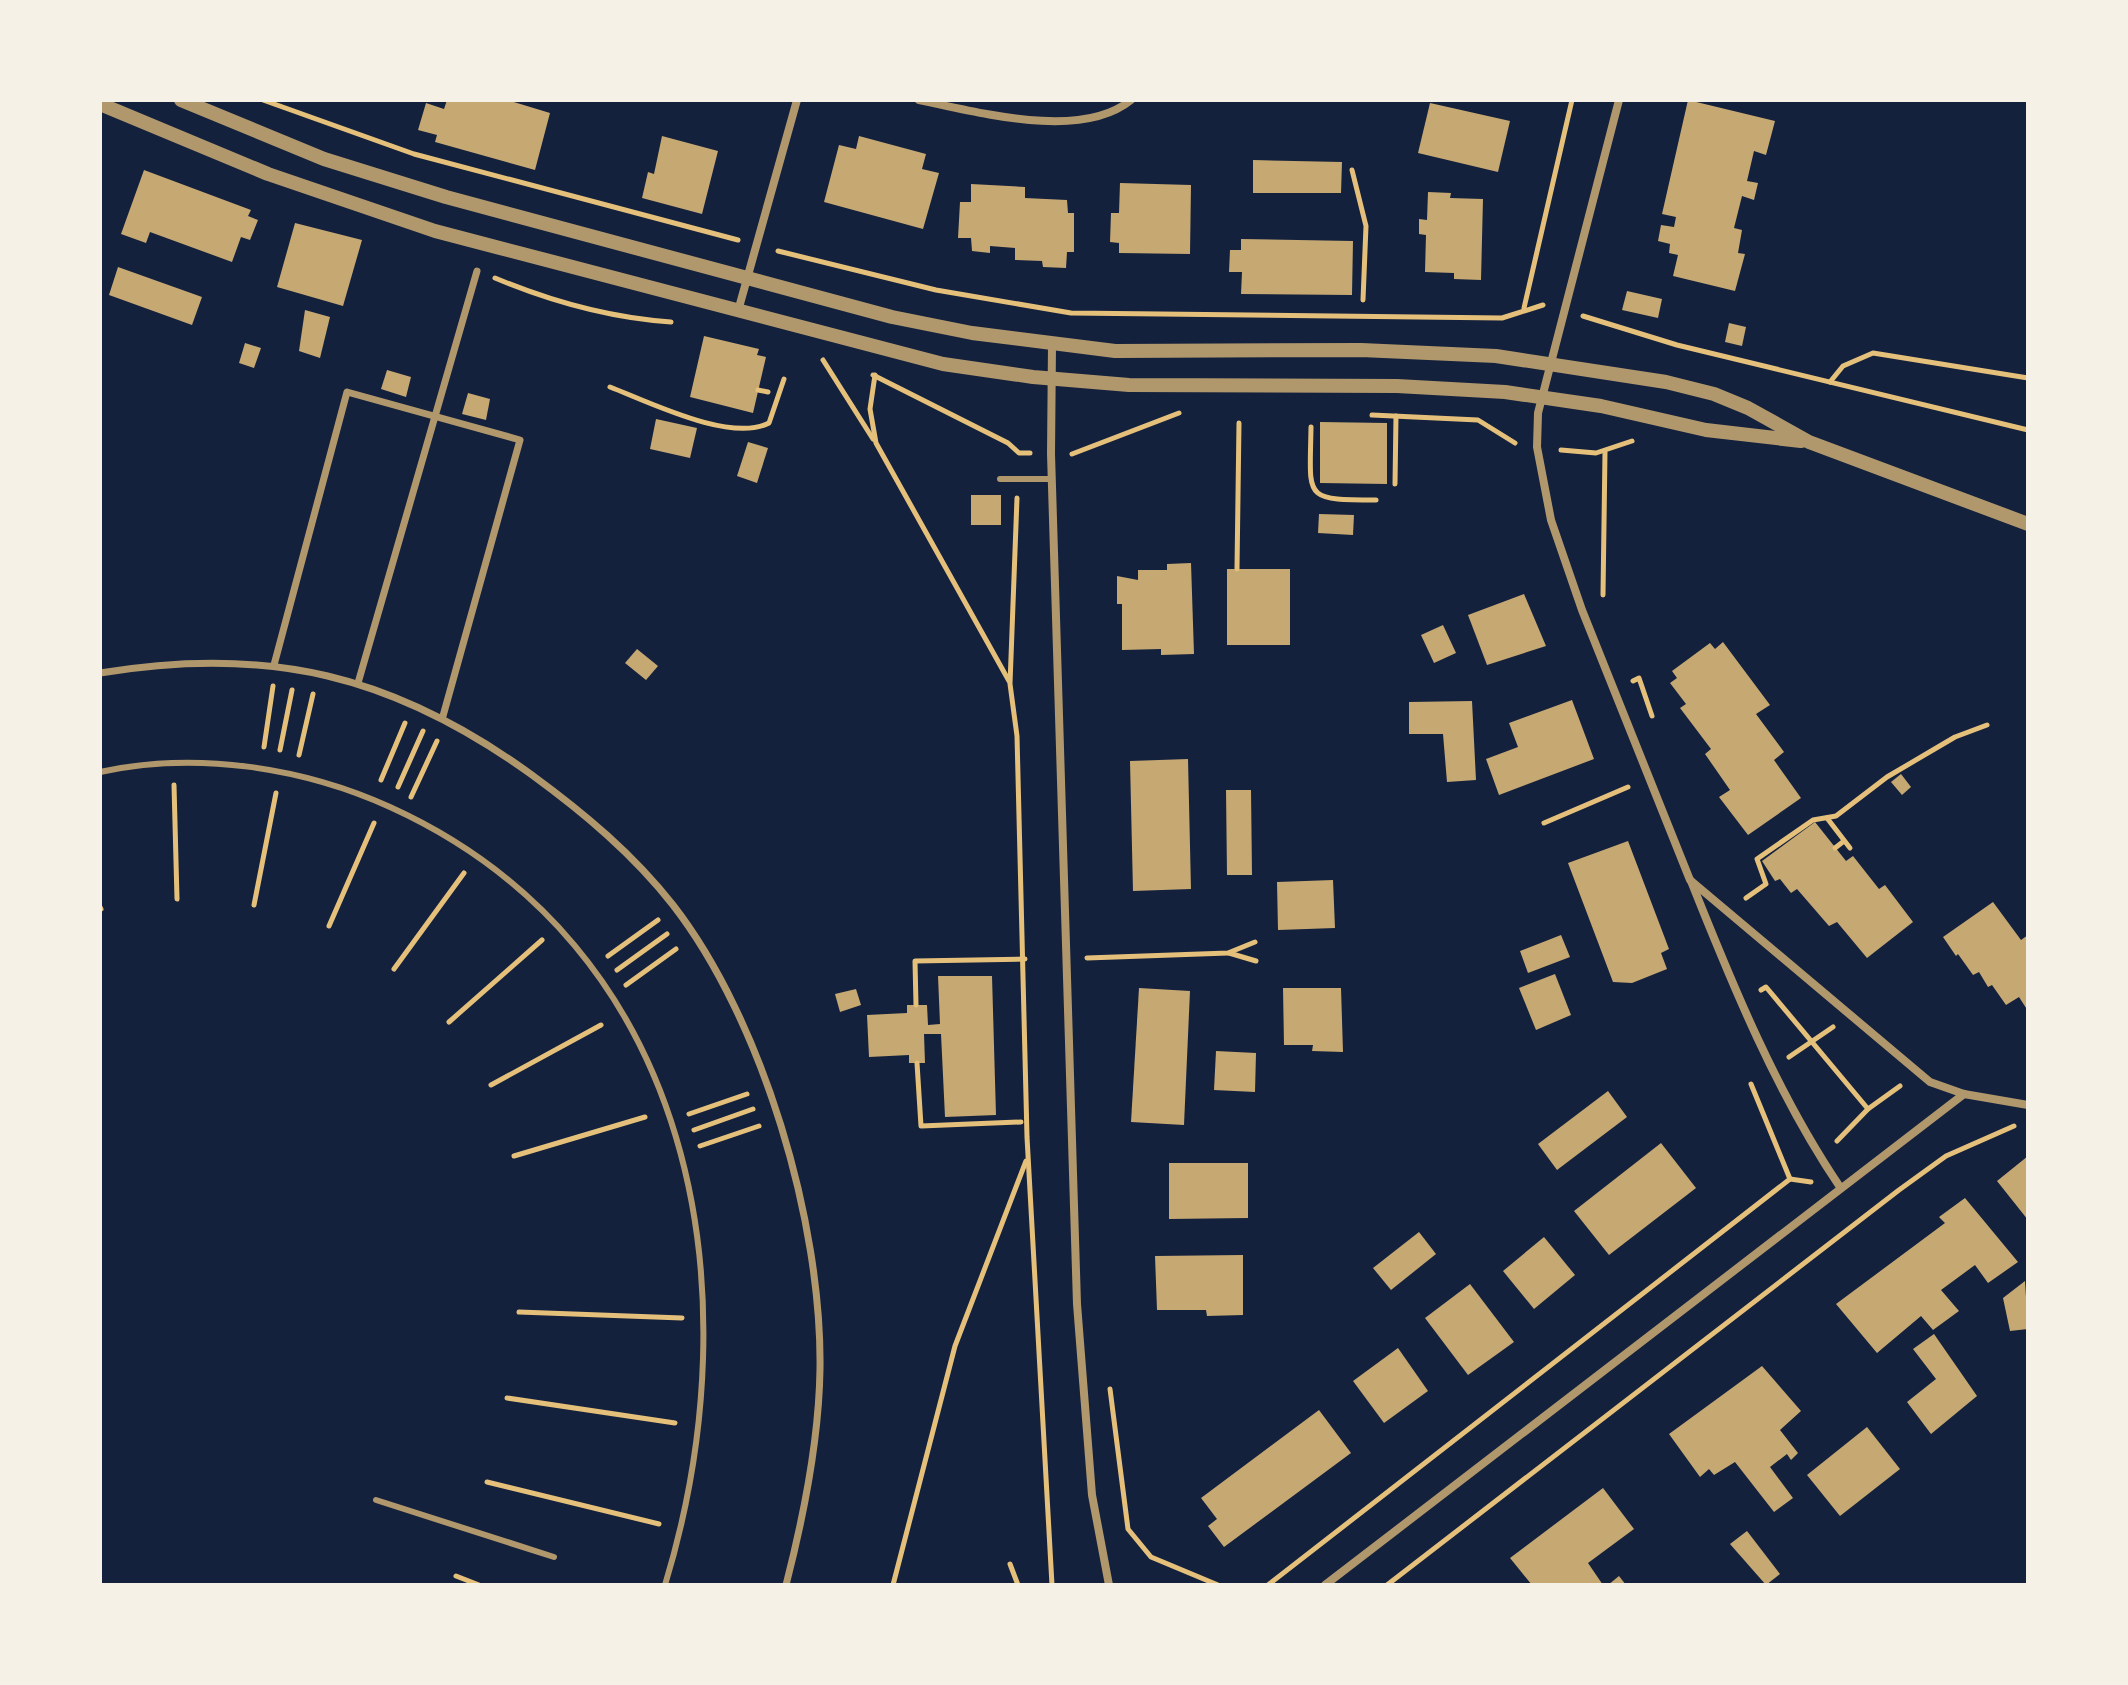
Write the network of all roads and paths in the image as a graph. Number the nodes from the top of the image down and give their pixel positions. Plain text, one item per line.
1 (181, 100) edge
2 (263, 100) edge
3 (797, 100) edge
4 (919, 100) edge
5 (1131, 100) edge
6 (1572, 100) edge
7 (1619, 100) edge
8 (100, 104) edge
9 (1352, 170) dead end
10 (757, 245) junction
11 (477, 271) dead end
12 (747, 278) junction
13 (1363, 300) dead end
14 (1524, 308) junction
15 (1563, 310) junction
16 (738, 312) junction
17 (1052, 345) junction
18 (817, 351) dead end
19 (1552, 362) junction
20 (875, 376) dead end
21 (2028, 378) edge
22 (784, 379) dead end
23 (1052, 379) junction
24 (1830, 382) junction
25 (610, 387) dead end
26 (758, 390) dead end
27 (768, 392) dead end
28 (1541, 396) junction
29 (1396, 416) dead end
30 (434, 417) junction
31 (1239, 423) dead end
32 (1311, 427) dead end
33 (2028, 430) edge
34 (1641, 437) dead end
35 (1809, 442) junction
36 (876, 443) junction
37 (1511, 443) dead end
38 (1537, 447) junction
39 (1605, 452) junction
40 (1073, 453) dead end
41 (1514, 456) dead end
42 (1073, 469) dead end
43 (1000, 479) dead end
44 (1018, 479) junction
45 (1052, 479) junction
46 (1395, 484) dead end
47 (1376, 500) dead end
48 (2028, 524) edge
49 (1237, 569) dead end
50 (1582, 610) junction
51 (275, 665) junction
52 (296, 669) junction
53 (100, 673) edge
54 (317, 673) junction
55 (358, 683) junction
56 (1010, 684) junction
57 (1614, 689) junction
58 (413, 704) junction
59 (431, 711) junction
60 (445, 718) junction
61 (1653, 718) dead end
62 (1987, 725) dead end
63 (173, 764) junction
64 (260, 769) junction
65 (100, 772) edge
66 (278, 772) junction
67 (1624, 774) dead end
68 (294, 775) junction
69 (1649, 778) junction
70 (1629, 787) junction
71 (1633, 797) dead end
72 (373, 800) junction
73 (386, 805) junction
74 (404, 813) junction
75 (1827, 818) junction
76 (1544, 823) dead end
77 (1844, 841) junction
78 (1835, 848) dead end
79 (1850, 848) dead end
80 (477, 856) junction
81 (1773, 878) dead end
82 (1690, 880) junction
83 (1766, 884) junction
84 (1733, 890) dead end
85 (177, 899) dead end
86 (1744, 900) junction
87 (254, 905) dead end
88 (1752, 906) dead end
89 (675, 907) junction
90 (684, 921) junction
91 (329, 926) dead end
92 (558, 926) junction
93 (693, 936) junction
94 (1087, 942) dead end
95 (1255, 942) dead end
96 (1228, 953) junction
97 (1066, 958) junction
98 (1087, 958) junction
99 (1025, 959) junction
100 (1256, 961) dead end
101 (592, 968) junction
102 (394, 969) dead end
103 (1088, 973) dead end
104 (603, 981) junction
105 (612, 995) junction
106 (1742, 1000) junction
107 (916, 1005) dead end
108 (623, 1013) junction
109 (1849, 1014) junction
110 (449, 1022) dead end
111 (1815, 1043) junction
112 (917, 1063) dead end
113 (1774, 1066) junction
114 (1919, 1073) junction
115 (1749, 1080) dead end
116 (491, 1085) dead end
117 (767, 1087) junction
118 (1964, 1094) junction
119 (773, 1102) junction
120 (2028, 1105) edge
121 (1868, 1109) junction
122 (669, 1110) junction
123 (779, 1119) junction
124 (672, 1120) junction
125 (1021, 1122) dead end
126 (2028, 1128) edge
127 (678, 1136) junction
128 (682, 1152) junction
129 (514, 1156) dead end
130 (1028, 1157) junction
131 (1821, 1158) junction
132 (1840, 1187) junction
133 (519, 1312) dead end
134 (703, 1319) junction
135 (1109, 1382) dead end
136 (507, 1398) dead end
137 (699, 1426) junction
138 (487, 1482) dead end
139 (376, 1500) dead end
140 (680, 1530) junction
141 (554, 1557) dead end
142 (1010, 1564) dead end
143 (456, 1576) dead end
144 (479, 1585) edge
145 (665, 1585) edge
146 (786, 1585) edge
147 (893, 1585) edge
148 (1018, 1585) edge
149 (1052, 1585) edge
150 (1109, 1585) edge
151 (1218, 1585) edge
152 (1268, 1585) edge
153 (1325, 1585) edge
154 (1387, 1585) edge

1 - 12 street
2 - 10 path
3 - 10 street
4 - 5 street
6 - 14 path
7 - 15 street
8 - 16 street
9 - 13 path
10 - 12 street
10 - 14 path
11 - 30 street
12 - 16 street
12 - 17 street
14 - 15 path
15 - 19 street
15 - 24 path
16 - 23 street
17 - 19 street
17 - 23 street
18 - 36 path
19 - 28 street
19 - 35 street
20 - 36 path
21 - 24 path
22 - 25 path
23 - 28 street
23 - 45 street
24 - 33 path
26 - 27 path
28 - 35 street
28 - 38 street
29 - 46 path
30 - 51 street
30 - 55 street
30 - 60 street
31 - 49 path
32 - 47 path
34 - 39 path
35 - 48 street
36 - 56 path
37 - 41 path
38 - 39 path
38 - 50 street
39 - 50 path
40 - 42 path
43 - 44 lane
44 - 45 lane
44 - 56 path
45 - 97 street
50 - 57 street
51 - 52 street
51 - 53 street
51 - 64 path
52 - 54 street
52 - 66 path
54 - 55 street
54 - 68 path
55 - 58 street
56 - 99 path
57 - 61 path
57 - 69 street
58 - 59 street
58 - 72 path
59 - 60 street
59 - 73 path
60 - 74 path
60 - 89 street
62 - 75 path
63 - 64 lane
63 - 65 lane
63 - 85 path
64 - 66 lane
66 - 68 lane
66 - 87 path
67 - 70 path
68 - 72 lane
69 - 70 path
69 - 82 street
70 - 71 path
70 - 76 path
72 - 73 lane
73 - 74 lane
73 - 91 path
74 - 80 lane
75 - 77 path
75 - 83 path
77 - 78 path
77 - 79 path
80 - 92 lane
80 - 102 path
81 - 83 path
82 - 106 street
82 - 109 street
83 - 86 path
84 - 86 path
86 - 88 path
89 - 90 street
89 - 101 path
90 - 93 street
90 - 104 path
92 - 101 lane
92 - 110 path
93 - 105 path
93 - 117 street
94 - 98 path
95 - 96 path
96 - 98 path
96 - 100 path
97 - 98 path
97 - 150 street
98 - 103 path
99 - 107 path
99 - 130 path
101 - 104 lane
104 - 105 lane
105 - 108 lane
106 - 111 path
106 - 113 street
108 - 116 path
108 - 122 lane
109 - 111 path
109 - 114 street
111 - 113 path
111 - 121 path
112 - 125 path
113 - 131 street
114 - 118 street
114 - 121 path
115 - 152 path
117 - 119 street
117 - 124 path
118 - 120 street
118 - 132 street
119 - 123 street
119 - 127 path
121 - 131 path
122 - 124 lane
122 - 129 path
123 - 128 path
123 - 146 street
124 - 127 lane
126 - 154 path
127 - 128 lane
128 - 134 lane
130 - 147 path
130 - 149 path
131 - 132 street
132 - 153 street
133 - 134 path
134 - 137 lane
135 - 151 path
136 - 137 path
137 - 140 lane
138 - 140 path
139 - 141 lane
140 - 145 lane
142 - 148 path
143 - 144 path

